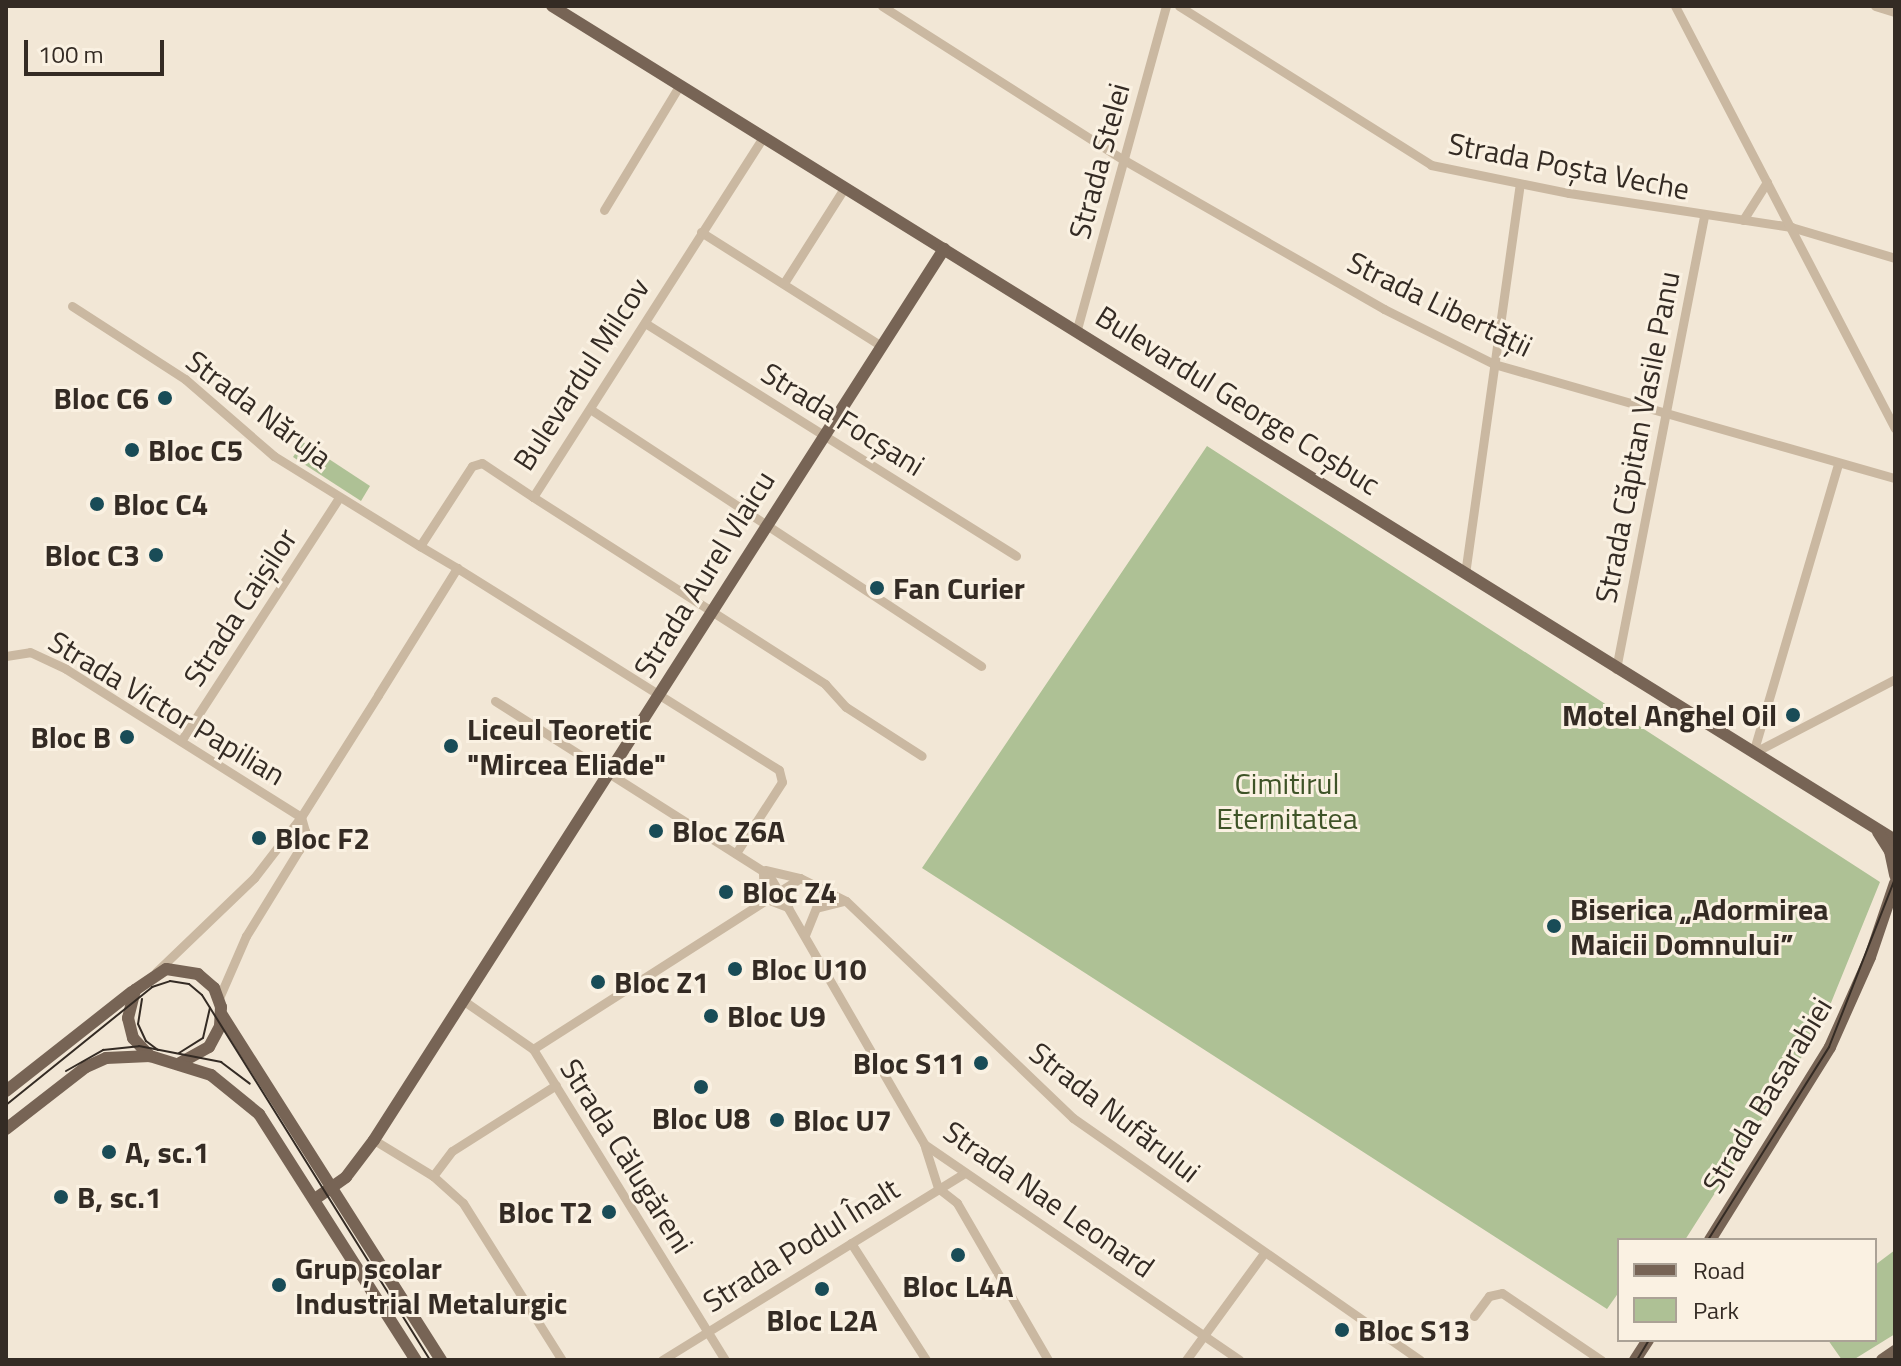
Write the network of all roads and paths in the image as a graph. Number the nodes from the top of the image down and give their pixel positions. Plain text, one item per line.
1 (552, 6) edge
2 (882, 6) edge
3 (1166, 6) edge
4 (1179, 6) edge
5 (1675, 6) edge
6 (1875, 6) edge
7 (1895, 12) edge
8 (679, 86) junction
9 (763, 137) junction
10 (1124, 160) junction
11 (1767, 182) junction
12 (1520, 184) junction
13 (845, 187) junction
14 (604, 210) dead end
15 (1704, 215) junction
16 (1743, 220) junction
17 (1791, 227) junction
18 (701, 232) junction
19 (944, 249) junction
20 (1895, 258) edge
21 (784, 283) junction
22 (72, 306) dead end
23 (645, 323) junction
24 (1077, 329) junction
25 (881, 346) junction
26 (1494, 364) junction
27 (590, 409) junction
28 (1667, 415) junction
29 (1895, 428) edge
30 (822, 435) junction
31 (1838, 464) junction
32 (1895, 478) edge
33 (533, 497) junction
34 (339, 498) junction
35 (767, 523) junction
36 (420, 546) junction
37 (1016, 556) dead end
38 (457, 568) junction
39 (1465, 574) junction
40 (712, 610) junction
41 (6, 656) edge
42 (981, 666) dead end
43 (1616, 669) junction
44 (1895, 679) edge
45 (660, 693) junction
46 (495, 701) dead end
47 (181, 741) junction
48 (1753, 753) junction
49 (922, 756) dead end
50 (609, 774) junction
51 (301, 817) junction
52 (1895, 826) edge
53 (1873, 827) junction
54 (1895, 840) edge
55 (736, 853) junction
56 (762, 870) junction
57 (1895, 875) edge
58 (800, 878) junction
59 (1895, 883) edge
60 (778, 889) junction
61 (764, 898) junction
62 (846, 901) junction
63 (789, 908) junction
64 (805, 935) junction
65 (156, 972) junction
66 (135, 990) junction
67 (219, 998) junction
68 (464, 1001) junction
69 (222, 1015) junction
70 (533, 1049) junction
71 (150, 1056) junction
72 (180, 1063) junction
73 (556, 1085) junction
74 (6, 1091) edge
75 (6, 1129) edge
76 (374, 1140) junction
77 (924, 1144) junction
78 (965, 1173) junction
79 (433, 1176) junction
80 (334, 1186) junction
81 (938, 1188) junction
82 (315, 1199) junction
83 (1711, 1238) edge
84 (851, 1243) junction
85 (1264, 1253) junction
86 (1474, 1316) dead end
87 (707, 1332) junction
88 (1204, 1336) junction
89 (1647, 1342) edge
90 (1895, 1351) edge
91 (416, 1360) edge
92 (441, 1360) edge
93 (562, 1360) edge
94 (662, 1360) edge
95 (725, 1360) edge
96 (926, 1360) edge
97 (1048, 1360) edge
98 (1186, 1360) edge
99 (1239, 1360) edge
100 (1420, 1360) edge
101 (1601, 1360) edge
102 (1635, 1360) edge
103 (1882, 1360) edge

1 - 8 main road, Bulevardul George Coșbuc
2 - 10 street, Strada Libertății
3 - 10 street, Strada Stelei
4 - 12 street, Strada Poșta Veche
5 - 11 street
6 - 7 street
8 - 9 main road, Bulevardul George Coșbuc
8 - 14 street
9 - 13 main road, Bulevardul George Coșbuc
9 - 18 street, Bulevardul Milcov
10 - 24 street, Strada Stelei
10 - 26 street, Strada Libertății
11 - 16 street
11 - 17 street
12 - 15 street, Strada Poșta Veche
12 - 26 street
13 - 19 main road, Bulevardul George Coșbuc
13 - 21 street
15 - 16 street, Strada Poșta Veche
15 - 28 street, Strada Căpitan Vasile Panu
16 - 17 street, Strada Poșta Veche
17 - 20 street, Strada Poșta Veche
17 - 29 street
18 - 21 street
18 - 23 street, Bulevardul Milcov
19 - 24 main road, Bulevardul George Coșbuc
19 - 25 main road, Strada Aurel Vlaicu
21 - 25 street
22 - 34 street, Strada Năruja
23 - 27 street, Bulevardul Milcov
23 - 30 street, Strada Focșani
24 - 39 main road, Bulevardul George Coșbuc
25 - 30 main road, Strada Aurel Vlaicu
26 - 28 street, Strada Libertății
26 - 39 street
27 - 33 street, Bulevardul Milcov
27 - 35 street
28 - 31 street, Strada Libertății
28 - 43 street, Strada Căpitan Vasile Panu
30 - 35 main road, Strada Aurel Vlaicu
30 - 37 street, Strada Focșani
31 - 32 street, Strada Libertății
31 - 48 street
33 - 36 street, Bulevardul Milcov
33 - 40 street
34 - 36 street, Strada Năruja
34 - 47 street, Strada Caișilor
35 - 40 main road, Strada Aurel Vlaicu
35 - 42 street
36 - 38 street
38 - 45 street
38 - 51 street
39 - 43 main road, Bulevardul George Coșbuc
40 - 45 main road, Strada Aurel Vlaicu
40 - 49 street
41 - 47 street, Strada Victor Papilian
43 - 48 main road, Bulevardul George Coșbuc
44 - 48 street
45 - 50 main road, Strada Aurel Vlaicu
45 - 55 street
46 - 50 street, Strada Nae Leonard
47 - 51 street, Strada Victor Papilian
48 - 53 main road, Bulevardul George Coșbuc
50 - 55 street, Strada Nae Leonard
50 - 68 main road, Strada Aurel Vlaicu
51 - 65 street
51 - 67 street
52 - 53 main road
53 - 54 main road, Bulevardul George Coșbuc
53 - 57 main road
55 - 56 street, Strada Nae Leonard
56 - 58 street, Strada Nufărului
56 - 60 street, Strada Nae Leonard
56 - 61 street
58 - 60 street
58 - 62 street, Strada Nufărului
59 - 83 main road, Strada Basarabiei
60 - 61 street
60 - 63 street, Strada Nae Leonard
61 - 63 street
61 - 70 street
62 - 64 street
62 - 85 street, Strada Nufărului
63 - 64 street, Strada Nae Leonard
64 - 77 street, Strada Nae Leonard
65 - 66 main road
65 - 67 main road
66 - 71 main road
66 - 74 main road
67 - 69 main road
68 - 70 street, Strada Călugăreni
68 - 76 main road, Strada Aurel Vlaicu
69 - 72 main road
69 - 80 main road
70 - 73 street, Strada Călugăreni
71 - 72 main road
71 - 75 main road
72 - 82 main road
73 - 79 street
73 - 87 street, Strada Călugăreni
76 - 79 street
76 - 80 main road, Strada Aurel Vlaicu
77 - 78 street, Strada Nae Leonard
77 - 81 street
78 - 81 street, Strada Podul Înalt
78 - 88 street, Strada Nae Leonard
79 - 93 street
80 - 82 main road, Strada Aurel Vlaicu
80 - 92 main road
81 - 84 street, Strada Podul Înalt
81 - 97 street
82 - 91 main road
84 - 87 street, Strada Podul Înalt
84 - 96 street
85 - 88 street
85 - 100 street, Strada Nufărului
86 - 101 street
87 - 94 street, Strada Podul Înalt
87 - 95 street, Strada Călugăreni
88 - 98 street
88 - 99 street, Strada Nae Leonard
89 - 102 main road
90 - 103 main road

